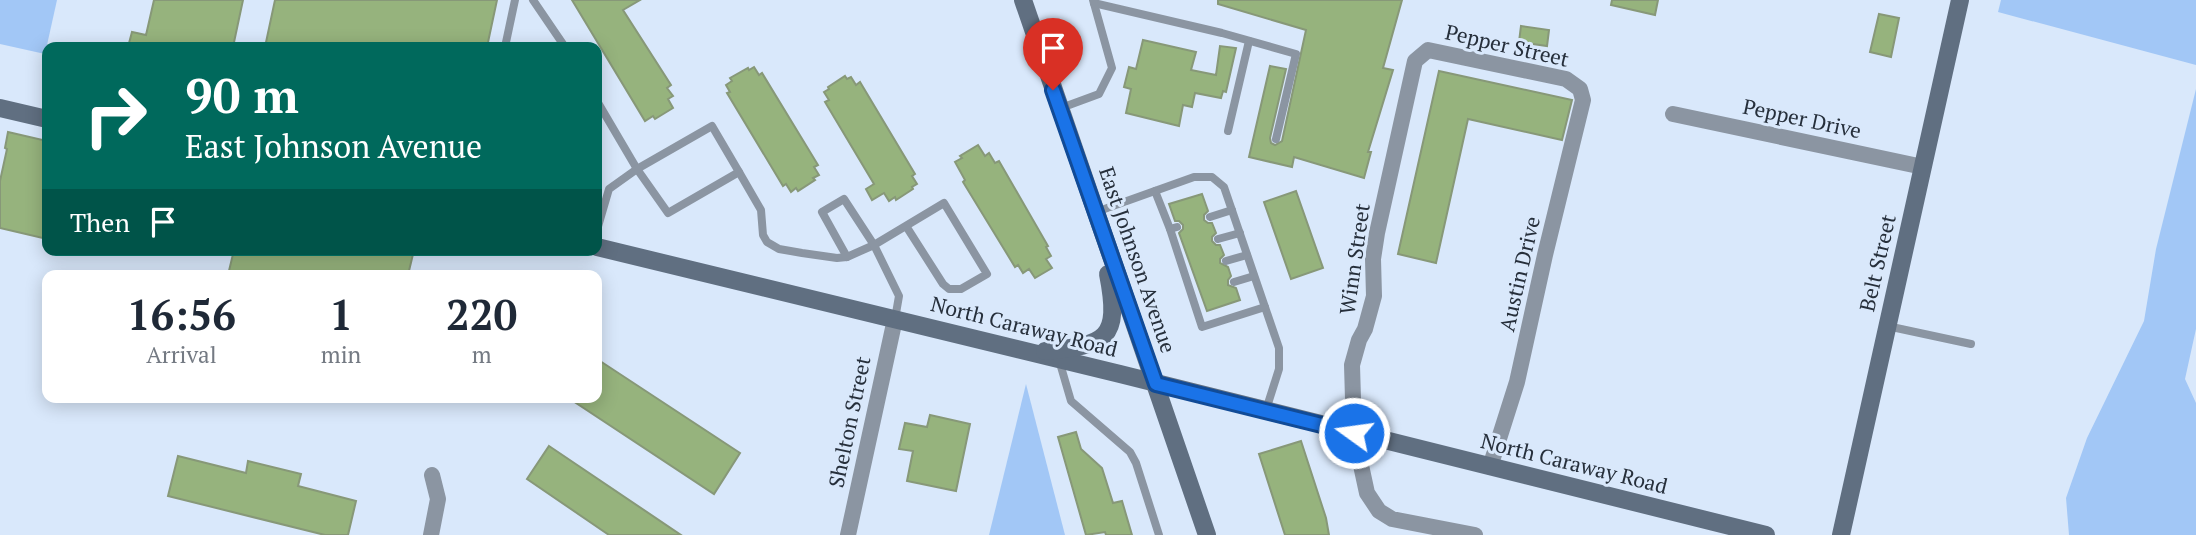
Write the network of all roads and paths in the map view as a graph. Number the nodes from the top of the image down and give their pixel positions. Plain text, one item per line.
1 (514, 0) edge
2 (533, 0) edge
3 (1023, 0) edge
4 (1960, 0) edge
5 (1094, 1) edge
6 (1249, 41) junction
7 (506, 42) edge
8 (562, 42) edge
9 (1423, 52) joint
10 (1580, 89) joint
11 (0, 108) edge
12 (1060, 108) junction
13 (602, 110) edge
14 (1673, 114) dead end
15 (42, 118) edge
16 (1228, 131) dead end
17 (1276, 139) dead end
18 (1923, 167) junction
19 (637, 170) junction
20 (739, 172) junction
21 (1155, 191) junction
22 (1232, 210) junction
23 (1096, 212) junction
24 (602, 213) edge
25 (1210, 217) dead end
26 (906, 226) junction
27 (1240, 233) junction
28 (1218, 239) dead end
29 (874, 245) junction
30 (602, 248) edge
31 (1247, 255) junction
32 (847, 257) junction
33 (1226, 261) dead end
34 (1254, 276) junction
35 (1234, 282) dead end
36 (1265, 307) junction
37 (895, 319) junction
38 (1887, 326) junction
39 (1971, 344) dead end
40 (1028, 353) junction
41 (1059, 360) junction
42 (1156, 384) junction
43 (1265, 411) junction
44 (1354, 433) junction
45 (1490, 467) junction
46 (432, 475) dead end
47 (1747, 533) edge
48 (431, 535) edge
49 (848, 535) edge
50 (1160, 535) edge
51 (1208, 535) edge
52 (1475, 535) edge
53 (1766, 535) edge
54 (1840, 535) edge

1 - 7 lane
2 - 8 lane
3 - 12 street, East Johnson Avenue
4 - 18 street, Belt Street
5 - 6 lane
5 - 12 lane
6 - 16 lane
6 - 17 lane
9 - 10 street, Pepper Street
9 - 44 street, Winn Street
10 - 45 street, Austin Drive
11 - 15 street
12 - 23 street, East Johnson Avenue
13 - 19 lane
14 - 18 street, Pepper Drive
18 - 38 street, Belt Street
19 - 20 lane
19 - 20 lane
19 - 24 lane
20 - 32 lane
21 - 22 lane
21 - 23 lane
21 - 36 lane
22 - 25 lane
22 - 27 lane
23 - 40 street
23 - 42 street, East Johnson Avenue
26 - 26 lane
26 - 29 lane
27 - 28 lane
27 - 31 lane
29 - 32 lane
29 - 32 lane
29 - 37 lane
30 - 37 street, North Caraway Road
31 - 33 lane
31 - 34 lane
34 - 35 lane
34 - 36 lane
36 - 43 lane
37 - 40 street, North Caraway Road
37 - 49 street, Shelton Street
38 - 39 lane
38 - 54 street, Belt Street
40 - 41 street, North Caraway Road
41 - 42 street, North Caraway Road
41 - 50 lane
42 - 43 street, North Caraway Road
42 - 51 street, East Johnson Avenue
43 - 44 street, North Caraway Road
44 - 45 street, North Caraway Road
44 - 52 street, Winn Street
45 - 47 street, North Caraway Road
46 - 48 street
47 - 53 street, North Caraway Road

